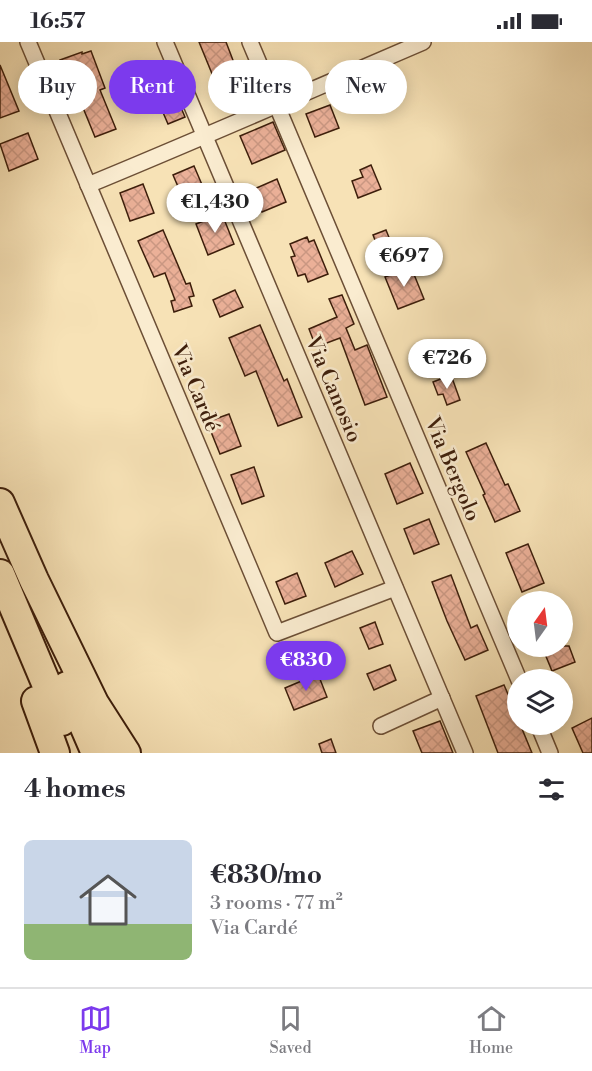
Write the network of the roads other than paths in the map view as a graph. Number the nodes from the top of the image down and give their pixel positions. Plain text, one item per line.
1 (28, 42) edge
2 (165, 42) edge
3 (250, 42) edge
4 (423, 42) edge
5 (258, 60) edge
6 (313, 88) edge
7 (254, 114) edge
8 (280, 114) edge
9 (205, 137) junction
10 (88, 185) junction
11 (0, 503) edge
12 (0, 528) edge
13 (0, 574) edge
14 (395, 588) junction
15 (0, 606) edge
16 (514, 669) edge
17 (442, 698) junction
18 (381, 726) dead end
19 (543, 735) edge
20 (55, 753) edge
21 (75, 753) edge
22 (96, 753) edge
23 (126, 753) edge
24 (465, 753) edge
25 (550, 753) edge

1 - 10 street, Via Cardé
2 - 9 street, Via Canosio
3 - 5 street, Via Bergolo
4 - 6 street
7 - 9 street
8 - 16 street, Via Bergolo
9 - 10 street
9 - 14 street, Via Canosio
10 - 14 street, Via Cardé
11 - 23 highway
12 - 22 highway
13 - 21 highway
14 - 17 street, Via Canosio
15 - 20 highway
17 - 18 street
17 - 24 street, Via Canosio
19 - 25 street

